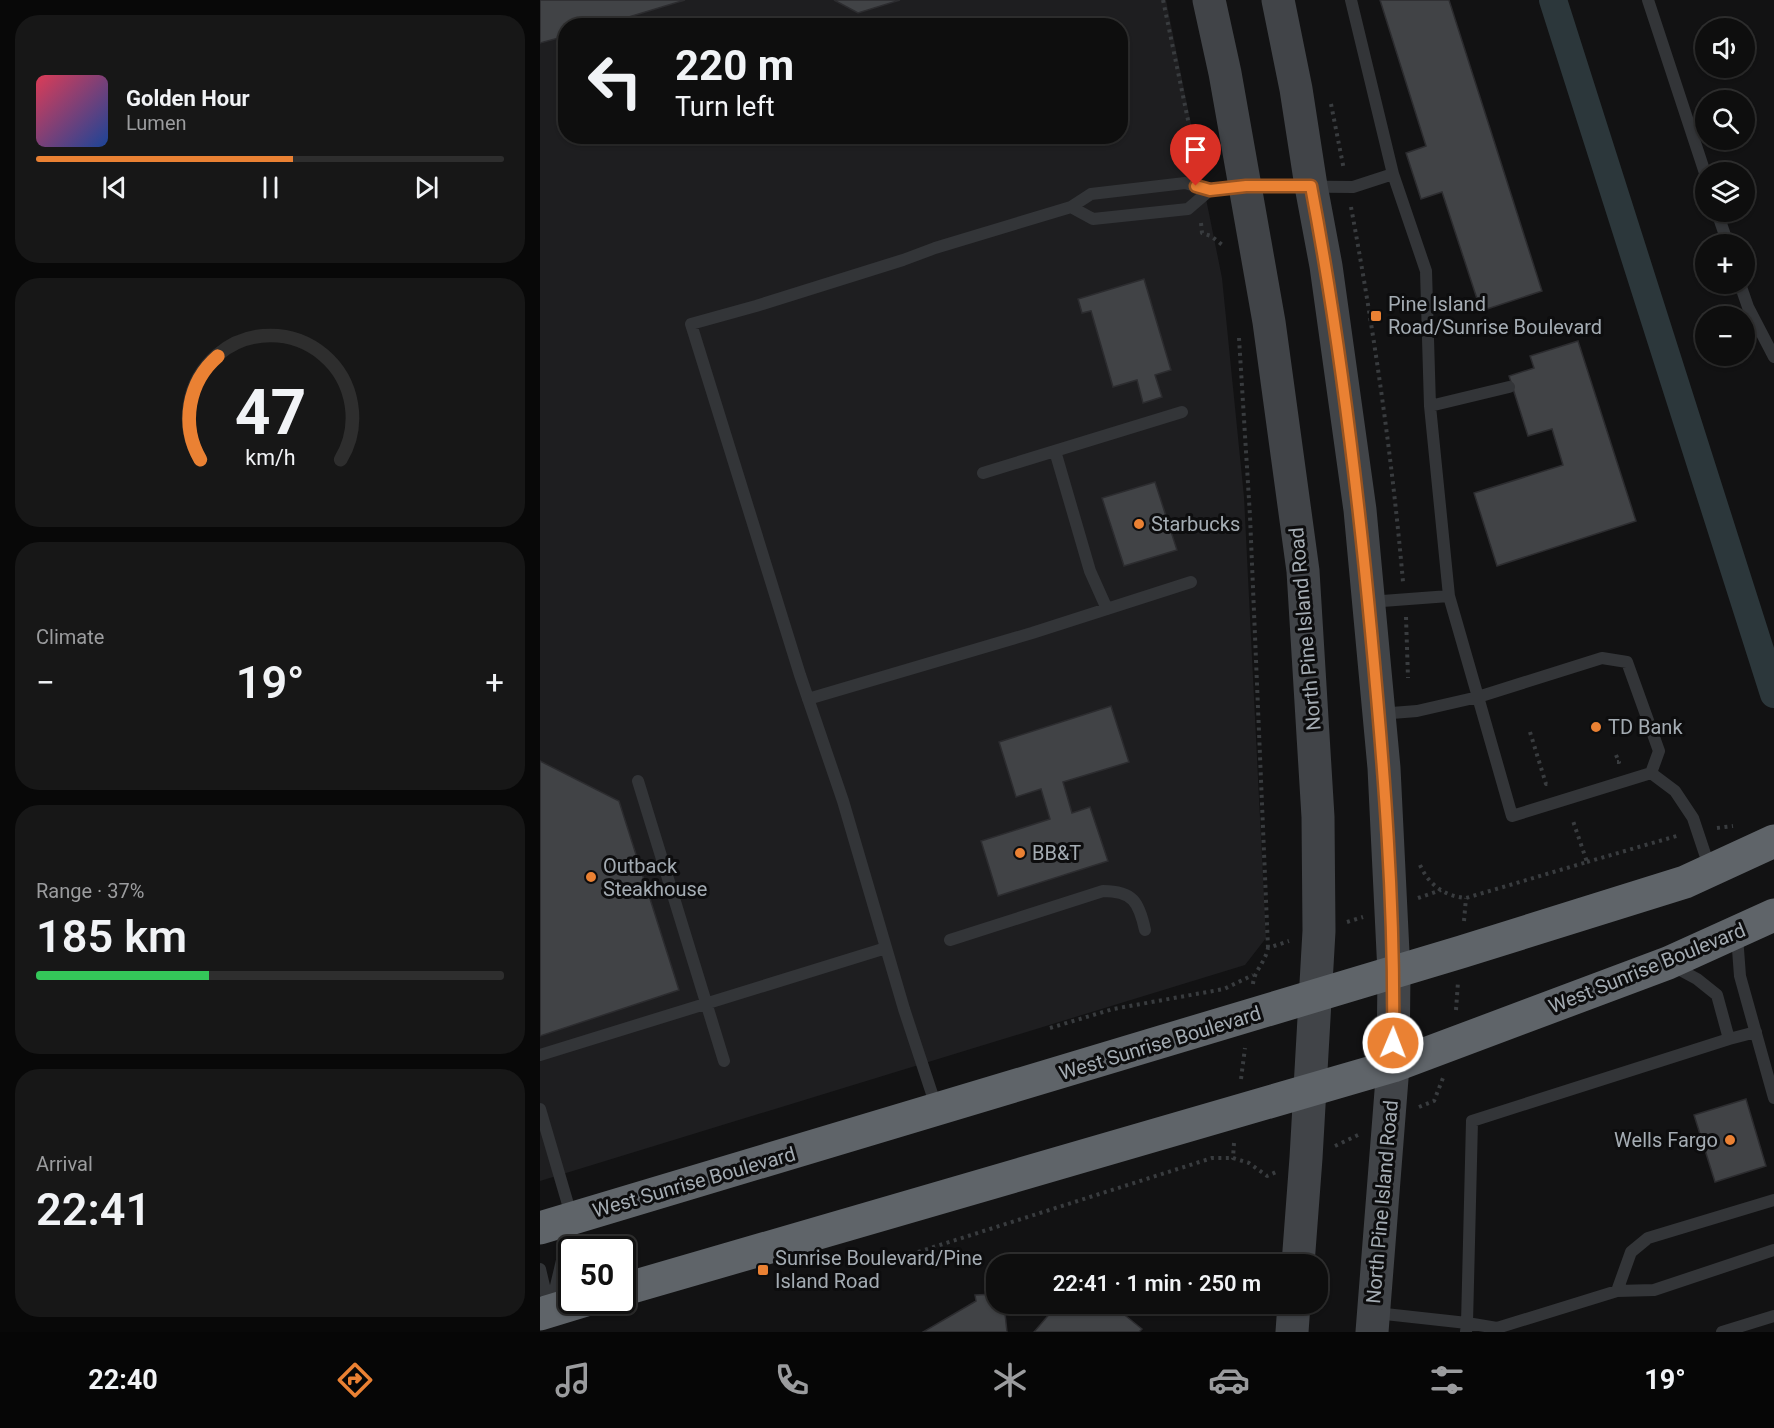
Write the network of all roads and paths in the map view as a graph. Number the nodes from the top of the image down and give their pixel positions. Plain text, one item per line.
1 (1163, 0) edge
2 (1209, 0) edge
3 (1278, 0) edge
4 (1351, 0) edge
5 (1648, 0) edge
6 (1331, 103) dead end
7 (1701, 162) edge
8 (1393, 174) junction
9 (1196, 186) junction
10 (1246, 186) junction
11 (1311, 186) junction
12 (1347, 187) junction
13 (1210, 190) junction
14 (1198, 200) junction
15 (1071, 207) junction
16 (1226, 249) dead end
17 (1743, 294) edge
18 (1238, 333) dead end
19 (1774, 357) edge
20 (1509, 387) dead end
21 (1430, 406) junction
22 (1182, 412) dead end
23 (1055, 451) junction
24 (983, 473) dead end
25 (1191, 582) dead end
26 (1449, 596) junction
27 (1405, 600) junction
28 (1368, 602) junction
29 (1107, 609) junction
30 (1478, 697) junction
31 (808, 699) junction
32 (1394, 713) junction
33 (1530, 732) dead end
34 (1616, 755) dead end
35 (1619, 762) dead end
36 (1651, 773) junction
37 (638, 781) dead end
38 (1566, 800) junction
39 (1740, 824) dead end
40 (1697, 832) junction
41 (1774, 841) edge
42 (1587, 862) junction
43 (1419, 864) dead end
44 (1723, 865) junction
45 (1441, 891) junction
46 (1466, 898) junction
47 (1391, 907) junction
48 (1770, 917) edge
49 (1144, 930) dead end
50 (1319, 931) junction
51 (1736, 933) junction
52 (950, 940) dead end
53 (886, 948) junction
54 (1268, 948) junction
55 (1461, 952) junction
56 (1668, 963) junction
57 (1394, 973) junction
58 (1253, 975) junction
59 (1316, 996) junction
60 (706, 1004) junction
61 (1249, 1017) junction
62 (1050, 1028) dead end
63 (1756, 1032) junction
64 (1729, 1039) junction
65 (1453, 1044) junction
66 (540, 1055) edge
67 (724, 1061) dead end
68 (1393, 1066) junction
69 (1310, 1090) junction
70 (1774, 1098) edge
71 (540, 1109) edge
72 (938, 1110) junction
73 (1237, 1111) junction
74 (1388, 1122) junction
75 (1233, 1158) junction
76 (1306, 1158) junction
77 (1774, 1200) edge
78 (572, 1218) junction
79 (540, 1228) edge
80 (1774, 1250) edge
81 (918, 1252) dead end
82 (1299, 1254) edge
83 (540, 1269) edge
84 (636, 1286) edge
85 (1617, 1291) junction
86 (545, 1313) edge
87 (1293, 1314) edge
88 (1774, 1316) edge
89 (1372, 1322) edge
90 (1467, 1328) edge
91 (1292, 1332) edge
92 (1722, 1332) edge

1 - 9 path
2 - 10 main road, North Pine Island Road
3 - 11 main road, North Pine Island Road
4 - 8 lane
5 - 7 lane
6 - 12 path
8 - 12 lane
8 - 21 lane
9 - 13 lane
9 - 15 lane
10 - 11 lane
10 - 13 lane
10 - 50 main road, North Pine Island Road
11 - 12 lane
11 - 28 main road, North Pine Island Road
12 - 27 path
13 - 14 lane
14 - 15 lane
14 - 16 path
15 - 31 lane
17 - 19 lane
18 - 54 path
20 - 21 lane
21 - 26 lane
22 - 23 lane
23 - 24 lane
23 - 29 lane
25 - 29 lane
26 - 27 lane
26 - 30 lane
27 - 28 lane
27 - 32 path
28 - 32 main road, North Pine Island Road
29 - 31 lane
30 - 32 lane
30 - 36 lane
30 - 38 lane
31 - 53 lane
32 - 47 main road, North Pine Island Road
33 - 38 path
34 - 35 path
36 - 38 lane
36 - 40 lane
37 - 60 lane
38 - 42 path
39 - 40 path
40 - 42 path
40 - 44 lane
41 - 44 highway, West Sunrise Boulevard
42 - 46 path
43 - 45 path
44 - 55 highway, West Sunrise Boulevard
45 - 46 path
45 - 47 path
46 - 55 path
47 - 50 path
47 - 57 main road, North Pine Island Road
48 - 51 highway, West Sunrise Boulevard
49 - 52 lane
50 - 54 path
50 - 59 main road, North Pine Island Road
51 - 56 highway, West Sunrise Boulevard
51 - 63 lane
53 - 60 lane
53 - 72 lane
54 - 58 path
55 - 57 highway, West Sunrise Boulevard
55 - 65 path
56 - 64 lane
56 - 65 highway, West Sunrise Boulevard
57 - 59 highway, West Sunrise Boulevard
57 - 68 main road, North Pine Island Road
58 - 61 path
58 - 62 path
59 - 61 highway, West Sunrise Boulevard
59 - 69 main road, North Pine Island Road
60 - 66 lane
60 - 67 lane
61 - 72 highway, West Sunrise Boulevard
61 - 73 path
63 - 64 lane
63 - 70 lane
64 - 90 lane
65 - 68 highway, West Sunrise Boulevard
65 - 74 path
68 - 69 highway, West Sunrise Boulevard
68 - 74 main road, North Pine Island Road
69 - 73 highway, West Sunrise Boulevard
69 - 76 main road, North Pine Island Road
71 - 78 lane
72 - 78 highway, West Sunrise Boulevard
73 - 75 path
73 - 84 highway, West Sunrise Boulevard
74 - 76 path
74 - 89 main road, North Pine Island Road
75 - 76 path
75 - 81 path
76 - 82 main road, North Pine Island Road
77 - 85 lane
78 - 79 highway, West Sunrise Boulevard
78 - 86 lane
80 - 85 lane
83 - 86 lane
85 - 90 lane
87 - 91 main road
88 - 92 lane
89 - 90 lane

